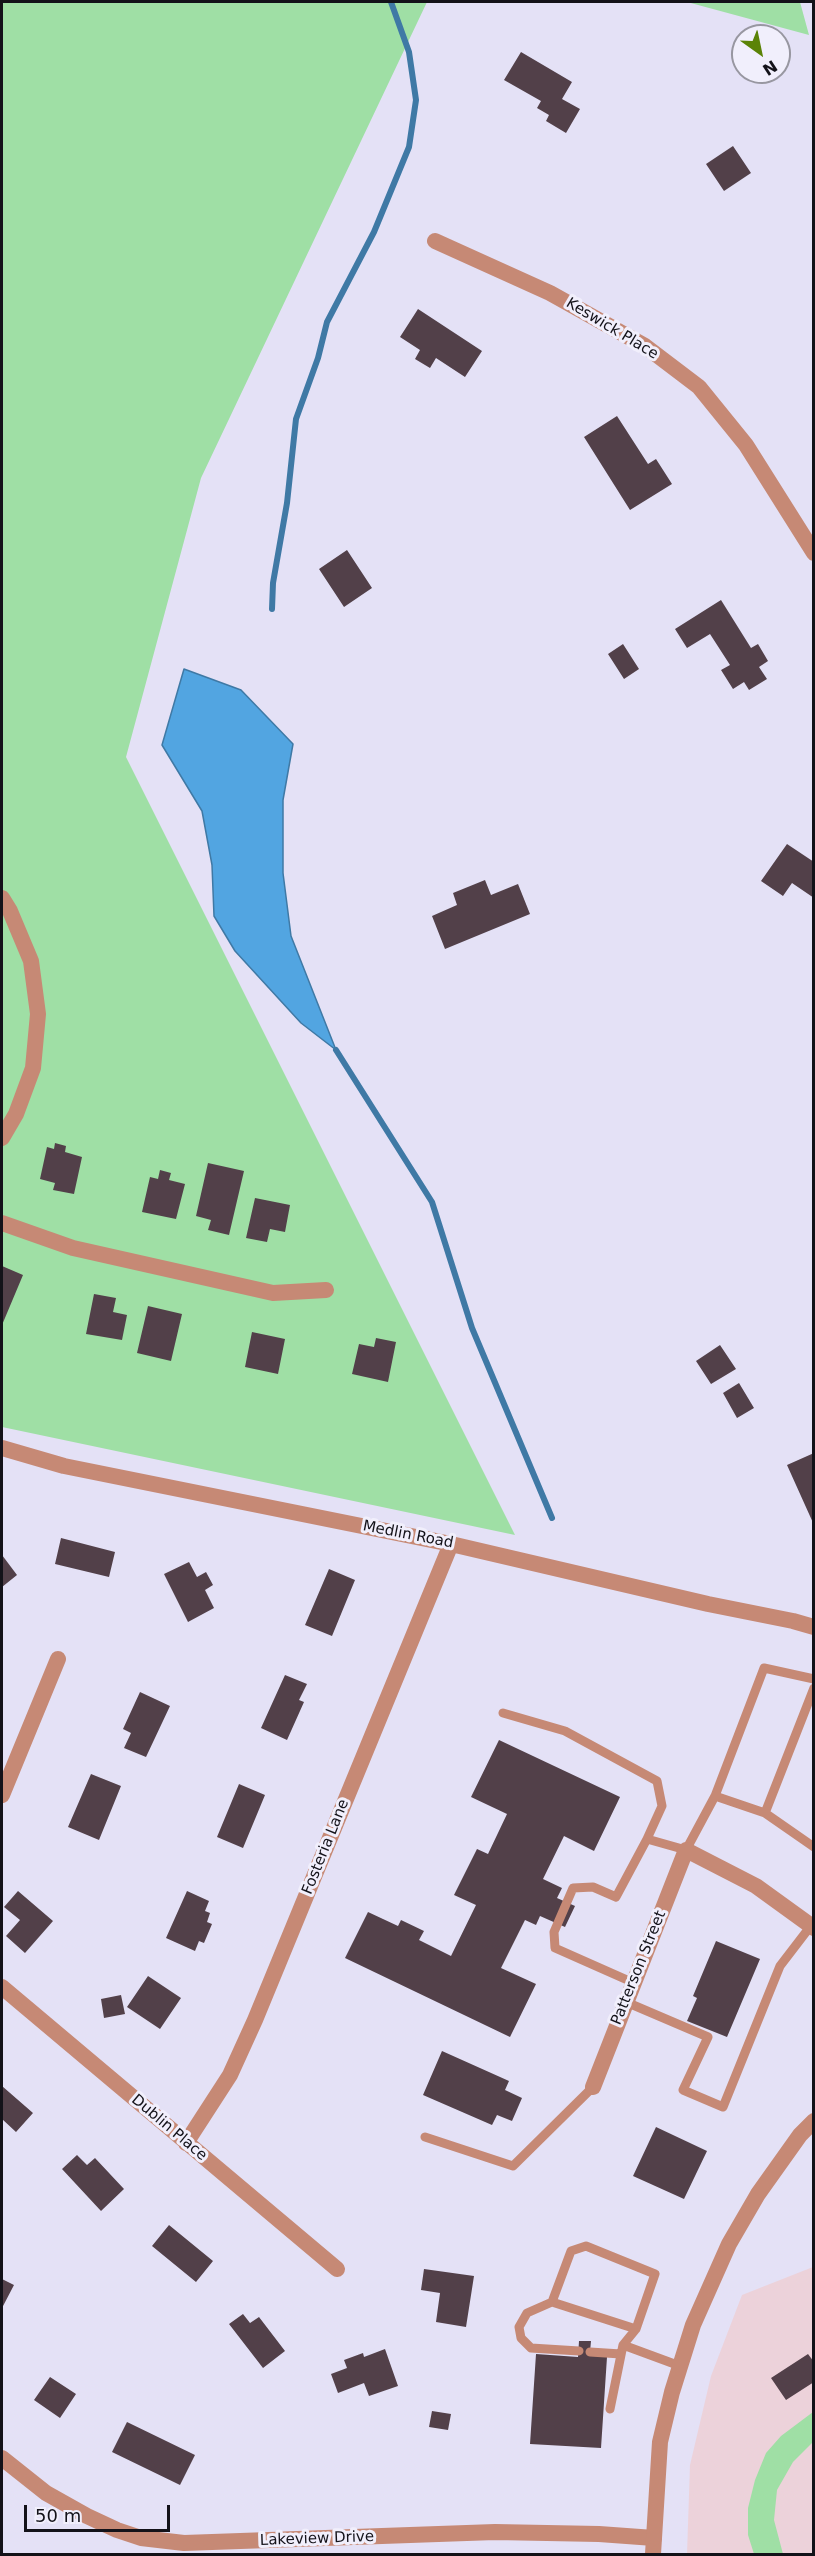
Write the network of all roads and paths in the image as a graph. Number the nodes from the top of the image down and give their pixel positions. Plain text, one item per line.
1 (435, 241) dead end
2 (813, 553) edge
3 (2, 898) edge
4 (2, 1138) edge
5 (2, 1223) edge
6 (326, 1290) dead end
7 (2, 1448) edge
8 (451, 1544) junction
9 (813, 1627) edge
10 (58, 1659) dead end
11 (813, 1679) edge
12 (813, 1688) edge
13 (503, 1713) dead end
14 (2, 1795) edge
15 (715, 1796) junction
16 (765, 1813) junction
17 (647, 1839) junction
18 (813, 1847) edge
19 (686, 1850) junction
20 (813, 1925) edge
21 (634, 1983) junction
22 (2, 1987) edge
23 (626, 2002) junction
24 (593, 2087) joint
25 (813, 2121) edge
26 (426, 2136) dead end
27 (186, 2143) junction
28 (337, 2269) dead end
29 (552, 2302) junction
30 (636, 2329) junction
31 (622, 2349) junction
32 (579, 2351) dead end
33 (590, 2352) dead end
34 (680, 2366) junction
35 (610, 2409) dead end
36 (2, 2458) edge
37 (654, 2546) edge

1 - 2 street, Keswick Place
3 - 4 street
5 - 6 street
7 - 8 street, Medlin Road
8 - 9 street, Medlin Road
8 - 27 street, Fosteria Lane
10 - 14 street
11 - 15 lane
12 - 16 lane
13 - 17 lane
15 - 16 lane
15 - 19 lane
16 - 18 lane
17 - 19 lane
17 - 21 lane
19 - 20 street
19 - 21 street, Patterson Street
20 - 23 lane
21 - 23 street, Patterson Street
22 - 27 street, Dublin Place
23 - 24 street, Patterson Street
24 - 26 lane
25 - 34 street
27 - 28 street, Dublin Place
29 - 30 lane
29 - 30 lane
29 - 32 lane
30 - 31 lane
31 - 33 lane
31 - 34 lane
31 - 35 lane
34 - 37 street
36 - 37 street, Lakeview Drive

